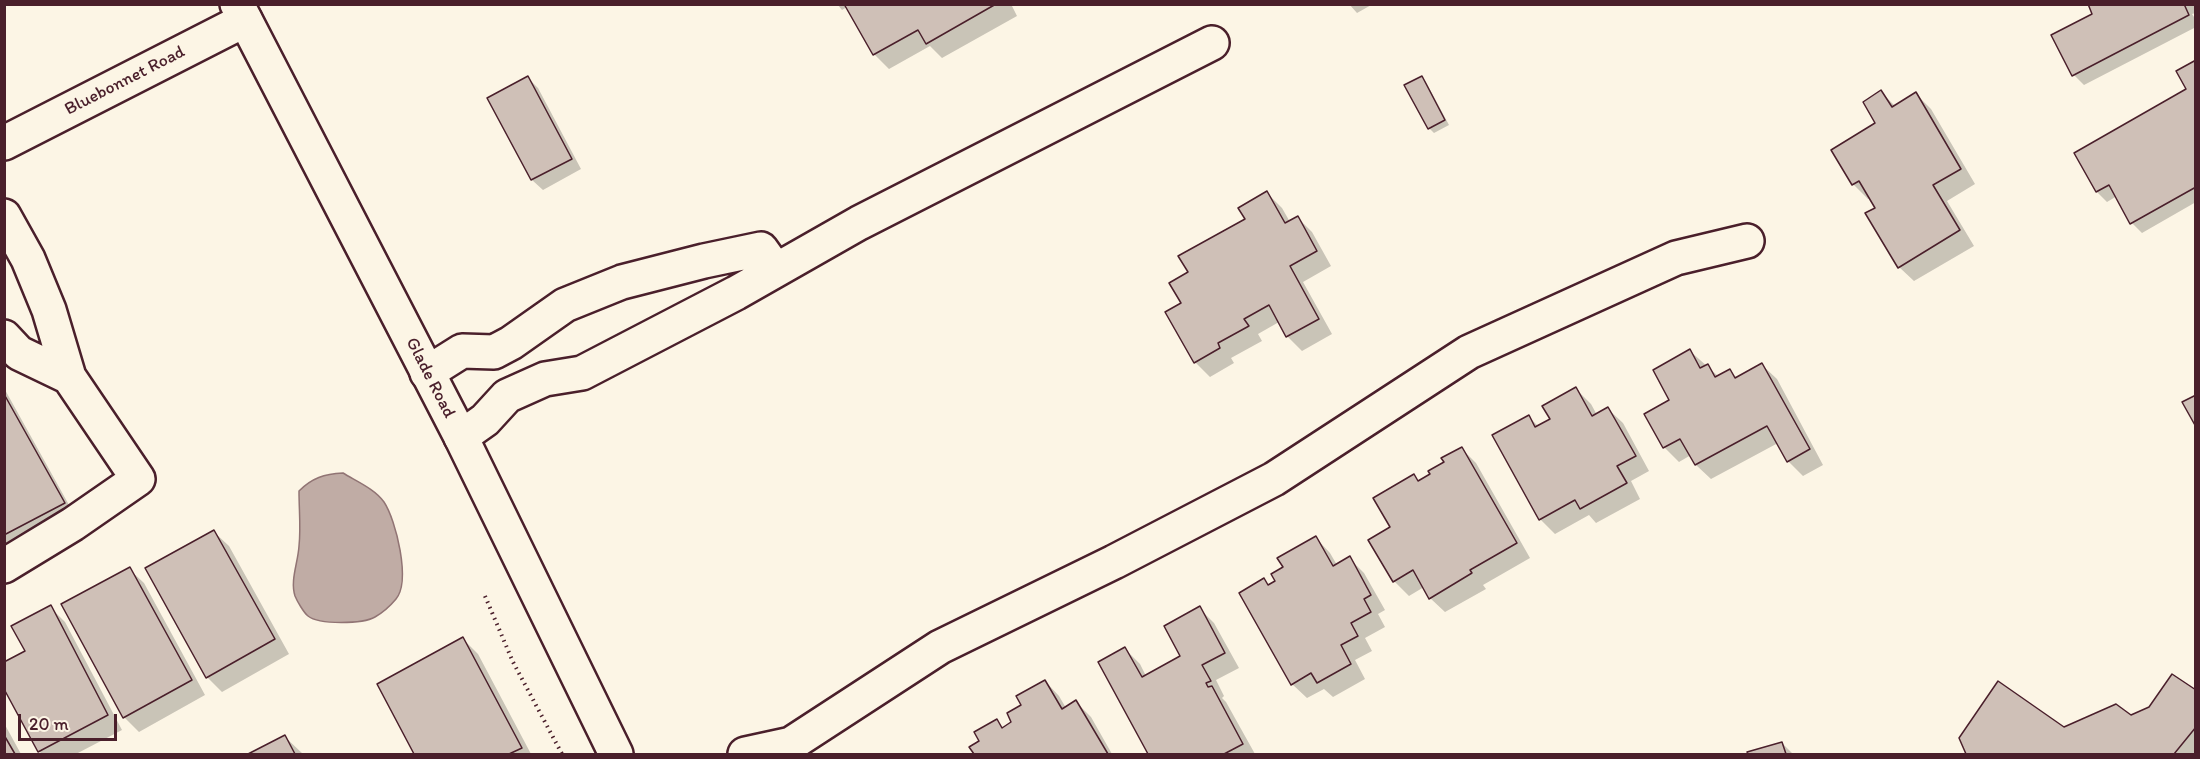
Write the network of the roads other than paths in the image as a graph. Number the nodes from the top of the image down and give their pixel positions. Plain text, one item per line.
1 (241, 12) edge
2 (1212, 43) dead end
3 (4, 143) edge
4 (4, 216) edge
5 (1747, 241) dead end
6 (776, 270) junction
7 (4, 337) edge
8 (494, 352) junction
9 (427, 373) junction
10 (69, 377) junction
11 (507, 396) junction
12 (461, 437) junction
13 (4, 566) edge
14 (786, 749) edge
15 (616, 754) edge
16 (745, 754) edge

1 - 3 main road, Bluebonnet Road
1 - 9 main road, Glade Road
2 - 6 main road
4 - 10 main road
5 - 14 main road
6 - 8 main road
6 - 11 main road
7 - 10 main road
8 - 9 main road
8 - 11 main road
9 - 12 main road, Glade Road
10 - 13 main road
11 - 12 main road
12 - 15 main road, Glade Road
14 - 16 main road

